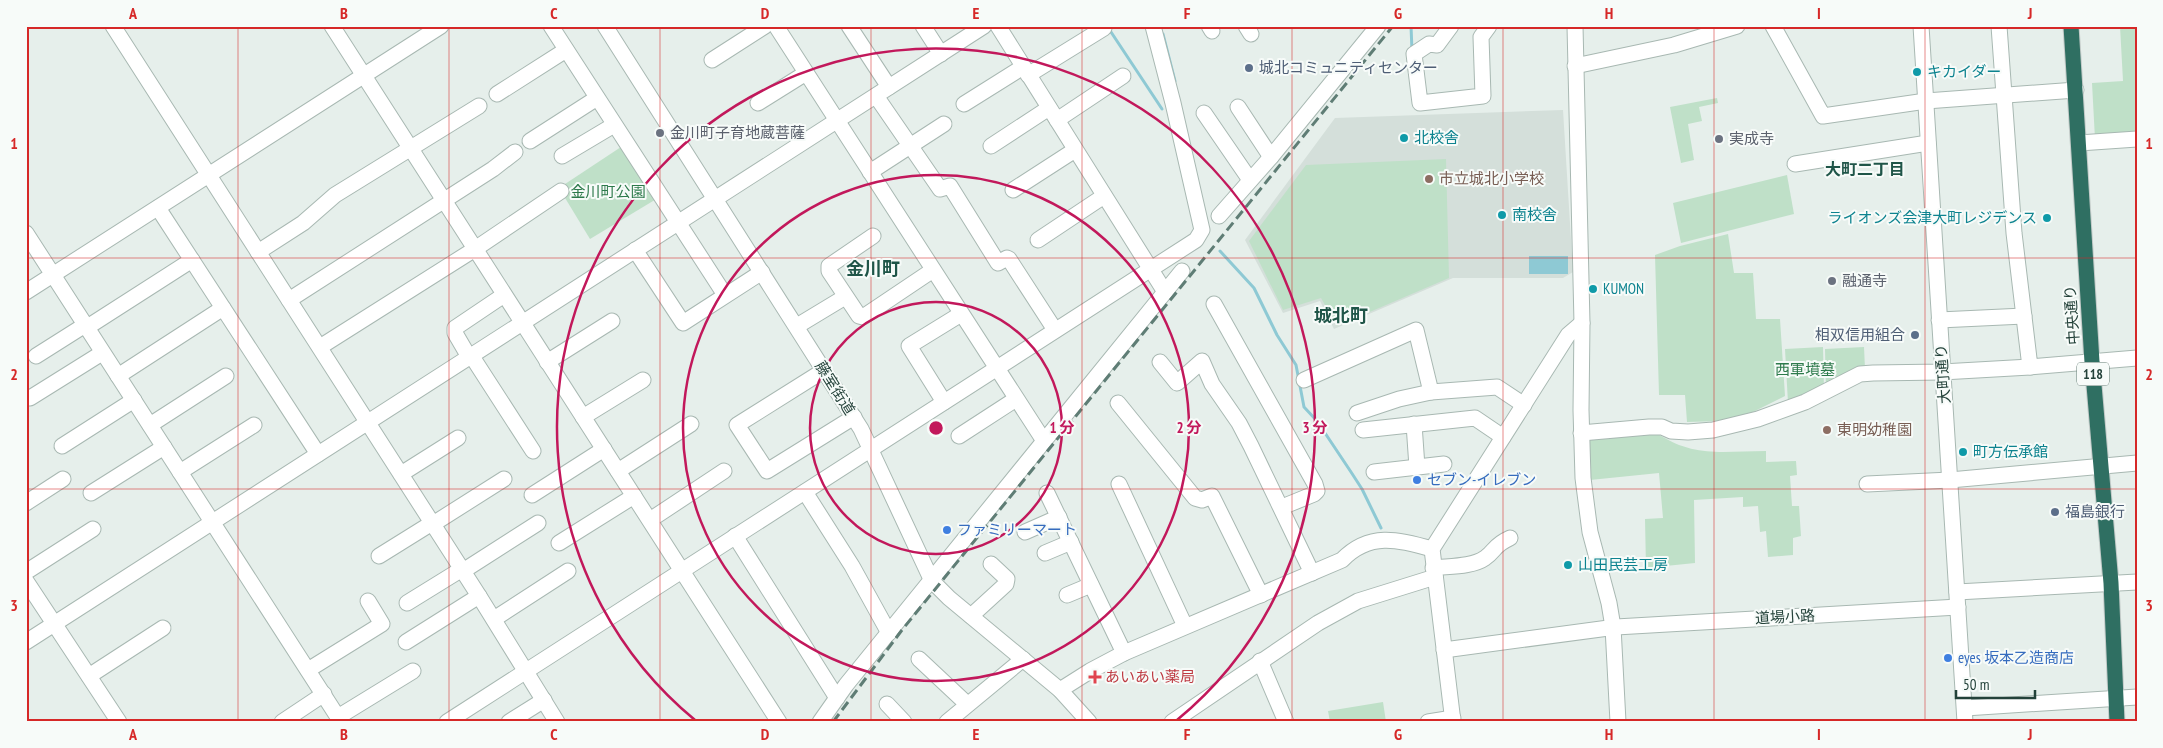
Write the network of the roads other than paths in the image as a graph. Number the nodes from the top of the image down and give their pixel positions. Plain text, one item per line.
1 (113, 26) edge
2 (332, 26) edge
3 (441, 26) edge
4 (551, 26) edge
5 (605, 26) edge
6 (765, 26) edge
7 (776, 26) edge
8 (849, 26) edge
9 (923, 26) edge
10 (984, 26) edge
11 (998, 26) edge
12 (1153, 26) edge
13 (1378, 26) edge
14 (1451, 26) edge
15 (1489, 26) edge
16 (1574, 26) edge
17 (1737, 26) edge
18 (1773, 26) edge
19 (1921, 26) edge
20 (1999, 26) edge
21 (2071, 26) edge
22 (1104, 28) dead end
23 (566, 50) junction
24 (941, 54) junction
25 (712, 60) dead end
26 (1575, 66) junction
27 (1026, 71) junction
28 (806, 73) junction
29 (364, 75) junction
30 (1123, 76) dead end
31 (2076, 90) junction
32 (883, 92) junction
33 (497, 94) dead end
34 (2005, 95) junction
35 (597, 98) junction
36 (1926, 101) junction
37 (758, 104) dead end
38 (964, 104) dead end
39 (479, 106) dead end
40 (1238, 108) dead end
41 (1204, 113) dead end
42 (1053, 114) junction
43 (837, 121) junction
44 (944, 124) dead end
45 (614, 125) junction
46 (2137, 139) edge
47 (530, 141) dead end
48 (1928, 143) junction
49 (2079, 143) junction
50 (991, 146) dead end
51 (909, 147) junction
52 (411, 149) junction
53 (1075, 150) junction
54 (515, 152) dead end
55 (562, 156) dead end
56 (1271, 157) junction
57 (1796, 164) dead end
58 (870, 172) junction
59 (209, 175) junction
60 (1250, 180) junction
61 (1013, 190) dead end
62 (561, 191) dead end
63 (1104, 196) junction
64 (715, 199) junction
65 (444, 201) junction
66 (158, 208) junction
67 (1219, 216) dead end
68 (677, 223) junction
69 (26, 233) edge
70 (873, 236) dead end
71 (1038, 240) dead end
72 (475, 249) junction
73 (635, 250) junction
74 (258, 252) junction
75 (192, 260) junction
76 (1150, 269) junction
77 (933, 270) junction
78 (1182, 271) dead end
79 (762, 272) junction
80 (53, 275) junction
81 (26, 292) edge
82 (1165, 292) junction
83 (504, 295) junction
84 (725, 295) junction
85 (845, 296) junction
86 (289, 300) junction
87 (1214, 304) dead end
88 (223, 308) junction
89 (961, 314) junction
90 (2024, 316) junction
91 (1939, 320) junction
92 (612, 321) dead end
93 (522, 323) junction
94 (1582, 323) junction
95 (797, 326) junction
96 (86, 327) junction
97 (1056, 330) junction
98 (320, 348) junction
99 (102, 352) junction
100 (36, 356) dead end
101 (470, 356) junction
102 (2137, 358) edge
103 (547, 362) junction
104 (1160, 362) dead end
105 (2092, 362) junction
106 (2030, 367) junction
107 (996, 369) junction
108 (823, 371) junction
109 (1942, 372) junction
110 (118, 376) junction
111 (226, 376) dead end
112 (643, 380) dead end
113 (1304, 380) dead end
114 (1431, 392) junction
115 (30, 398) dead end
116 (1016, 399) junction
117 (134, 400) junction
118 (944, 402) junction
119 (1118, 404) dead end
120 (1524, 405) junction
121 (1356, 413) dead end
122 (583, 417) junction
123 (854, 417) junction
124 (368, 422) junction
125 (691, 424) dead end
126 (1414, 424) junction
127 (150, 425) junction
128 (254, 425) dead end
129 (1363, 430) dead end
130 (1582, 433) junction
131 (959, 436) dead end
132 (1503, 437) junction
133 (458, 438) dead end
134 (1044, 441) junction
135 (62, 446) dead end
136 (164, 447) junction
137 (871, 448) junction
138 (604, 449) junction
139 (533, 451) dead end
140 (318, 454) junction
141 (2137, 463) edge
142 (1444, 464) dead end
143 (2101, 466) junction
144 (1418, 467) junction
145 (618, 471) junction
146 (724, 471) dead end
147 (180, 472) junction
148 (1374, 472) dead end
149 (401, 474) junction
150 (63, 479) dead end
151 (504, 479) dead end
152 (1950, 480) junction
153 (1119, 484) dead end
154 (1867, 484) dead end
155 (804, 492) junction
156 (91, 493) dead end
157 (1047, 493) dead end
158 (532, 495) dead end
159 (634, 496) junction
160 (26, 503) edge
161 (1282, 508) junction
162 (1059, 517) junction
163 (650, 520) junction
164 (213, 522) junction
165 (538, 523) dead end
166 (433, 524) junction
167 (93, 529) dead end
168 (1025, 532) dead end
169 (736, 536) junction
170 (1510, 538) dead end
171 (1071, 542) junction
172 (559, 543) dead end
173 (1432, 549) junction
174 (1046, 553) dead end
175 (379, 556) dead end
176 (991, 564) dead end
177 (462, 570) junction
178 (682, 570) junction
179 (568, 571) dead end
180 (26, 572) edge
181 (1434, 572) junction
182 (1312, 573) junction
183 (26, 581) edge
184 (932, 581) junction
185 (2137, 582) edge
186 (2111, 584) junction
187 (1091, 585) junction
188 (1067, 595) dead end
189 (1261, 595) junction
190 (479, 596) junction
191 (1957, 600) junction
192 (368, 601) dead end
193 (407, 603) dead end
194 (971, 616) junction
195 (494, 619) junction
196 (55, 624) junction
197 (1185, 626) junction
198 (1614, 627) junction
199 (163, 628) dead end
200 (889, 633) junction
201 (26, 642) edge
202 (406, 642) dead end
203 (1444, 650) junction
204 (1124, 653) junction
205 (919, 659) dead end
206 (1023, 659) junction
207 (1260, 661) junction
208 (308, 670) junction
209 (413, 671) dead end
210 (526, 671) junction
211 (89, 676) junction
212 (1060, 690) junction
213 (324, 694) junction
214 (2137, 697) edge
215 (837, 698) junction
216 (2116, 698) junction
217 (544, 700) junction
218 (887, 704) dead end
219 (967, 704) junction
220 (1962, 718) edge
221 (340, 719) edge
222 (1453, 720) edge
223 (119, 722) edge
224 (282, 722) edge
225 (447, 722) edge
226 (509, 722) edge
227 (558, 722) edge
228 (779, 722) edge
229 (820, 722) edge
230 (904, 722) edge
231 (947, 722) edge
232 (1089, 722) edge
233 (1172, 722) edge
234 (1286, 722) edge
235 (1428, 722) edge
236 (1618, 722) edge
237 (2118, 722) edge

1 - 59 street
2 - 29 street
3 - 29 street
4 - 23 street
5 - 64 street, 藤室街道
6 - 25 street
7 - 28 street
8 - 32 street
9 - 24 street
10 - 24 street
11 - 27 street
12 - 76 street
13 - 56 street
14 - 15 street
16 - 26 street
17 - 26 street
18 - 36 street
19 - 36 street, 大町通り
20 - 34 street
21 - 31 highway, 中央通り / 118
22 - 27 street
23 - 33 street
23 - 35 street
24 - 32 street
26 - 94 street
27 - 38 street
27 - 42 street
28 - 37 street
28 - 43 street
29 - 52 street
29 - 59 street
30 - 42 street
31 - 34 street
31 - 49 highway, 中央通り / 118
32 - 43 street
32 - 51 street
34 - 36 street
34 - 90 street
35 - 45 street
35 - 47 street
36 - 48 street, 大町通り
39 - 52 street
40 - 56 street
41 - 60 street
42 - 50 street
42 - 53 street
43 - 58 street
43 - 64 street
44 - 51 street
45 - 55 street
45 - 68 street
46 - 49 street
48 - 57 street
48 - 91 street, 大町通り
49 - 105 highway, 中央通り / 118
51 - 58 street
51 - 97 street
52 - 65 street
52 - 74 street
53 - 61 street
53 - 63 street
54 - 65 street
56 - 60 street
58 - 77 street
59 - 66 street
59 - 74 street
60 - 67 street
62 - 72 street
63 - 71 street
63 - 76 street
64 - 68 street
64 - 79 street, 藤室街道
65 - 72 street
65 - 86 street
66 - 75 street
66 - 80 street
68 - 73 street
68 - 84 street
69 - 80 street
70 - 85 street
72 - 83 street
72 - 98 street
73 - 84 street
73 - 93 street
74 - 86 street
75 - 88 street
75 - 96 street
76 - 82 street
76 - 97 street
77 - 85 street
77 - 89 street
78 - 82 street
79 - 84 street
79 - 95 street, 藤室街道
80 - 81 street
80 - 96 street
82 - 134 street
83 - 93 street
83 - 101 street
85 - 95 street
86 - 98 street
87 - 161 street
88 - 110 street
88 - 140 street
89 - 107 street
89 - 118 street
90 - 91 street
90 - 106 street
91 - 109 street, 大町通り
92 - 103 street
93 - 101 street
93 - 103 street
94 - 120 street
94 - 130 street
95 - 108 street, 藤室街道
96 - 99 street
96 - 100 street
97 - 107 street
98 - 124 street
99 - 110 street
99 - 115 street
101 - 124 street
101 - 139 street
102 - 105 street
103 - 122 street
104 - 161 street
105 - 106 street
105 - 143 highway, 中央通り / 118
106 - 109 street
107 - 116 street
107 - 118 street
108 - 123 street, 藤室街道
108 - 123 street
109 - 130 street
109 - 152 street, 大町通り
110 - 117 street
111 - 127 street
112 - 122 street
113 - 114 street
114 - 120 street
114 - 121 street
116 - 131 street
116 - 134 street
117 - 127 street
117 - 135 street
118 - 137 street
119 - 189 street
120 - 132 street
122 - 138 street
123 - 137 street, 藤室街道
124 - 140 street
124 - 149 street
125 - 145 street
126 - 129 street
126 - 132 street
126 - 144 street
127 - 136 street
128 - 147 street
130 - 198 street
132 - 173 street
133 - 149 street
134 - 184 street
136 - 147 street
136 - 156 street
137 - 155 street
137 - 184 street, 藤室街道
138 - 145 street
138 - 158 street
140 - 164 street
141 - 143 street
142 - 144 street
143 - 152 street
143 - 186 highway, 中央通り / 118
144 - 148 street
145 - 159 street
146 - 163 street
147 - 164 street
149 - 166 street
150 - 160 street
151 - 166 street
152 - 154 street
152 - 191 street, 大町通り
153 - 197 street
155 - 169 street
155 - 200 street
157 - 162 street
159 - 163 street
159 - 172 street
161 - 182 street
162 - 168 street
162 - 171 street
163 - 178 street
164 - 196 street
164 - 208 street
165 - 177 street
166 - 175 street
166 - 177 street
167 - 180 street
169 - 178 street
169 - 215 street
170 - 181 street
171 - 174 street
171 - 187 street
173 - 181 street
173 - 182 street
176 - 194 street
177 - 190 street
177 - 193 street
178 - 210 street
178 - 228 street
179 - 195 street
181 - 203 street
181 - 207 street
182 - 189 street
183 - 196 street
184 - 194 street, 藤室街道
184 - 200 street
185 - 186 street, 道場小路
186 - 191 street, 道場小路
186 - 216 highway, 中央通り / 118
187 - 188 street
187 - 204 street
189 - 197 street
190 - 195 street
190 - 202 street
191 - 198 street, 道場小路
191 - 220 street, 大町通り
192 - 208 street
194 - 206 street, 藤室街道
195 - 210 street
196 - 201 street
196 - 211 street
197 - 204 street
198 - 203 street, 道場小路
198 - 236 street
199 - 211 street
200 - 215 street
203 - 222 street
204 - 212 street
205 - 219 street
206 - 212 street, 藤室街道
206 - 219 street
207 - 233 street
207 - 234 street
208 - 213 street
209 - 221 street
210 - 217 street
210 - 225 street
211 - 223 street
212 - 232 street, 藤室街道
213 - 221 street
213 - 224 street
214 - 216 street
215 - 229 street
216 - 220 street
216 - 237 highway, 中央通り / 118
217 - 226 street
217 - 227 street
218 - 230 street
219 - 231 street
222 - 235 street

